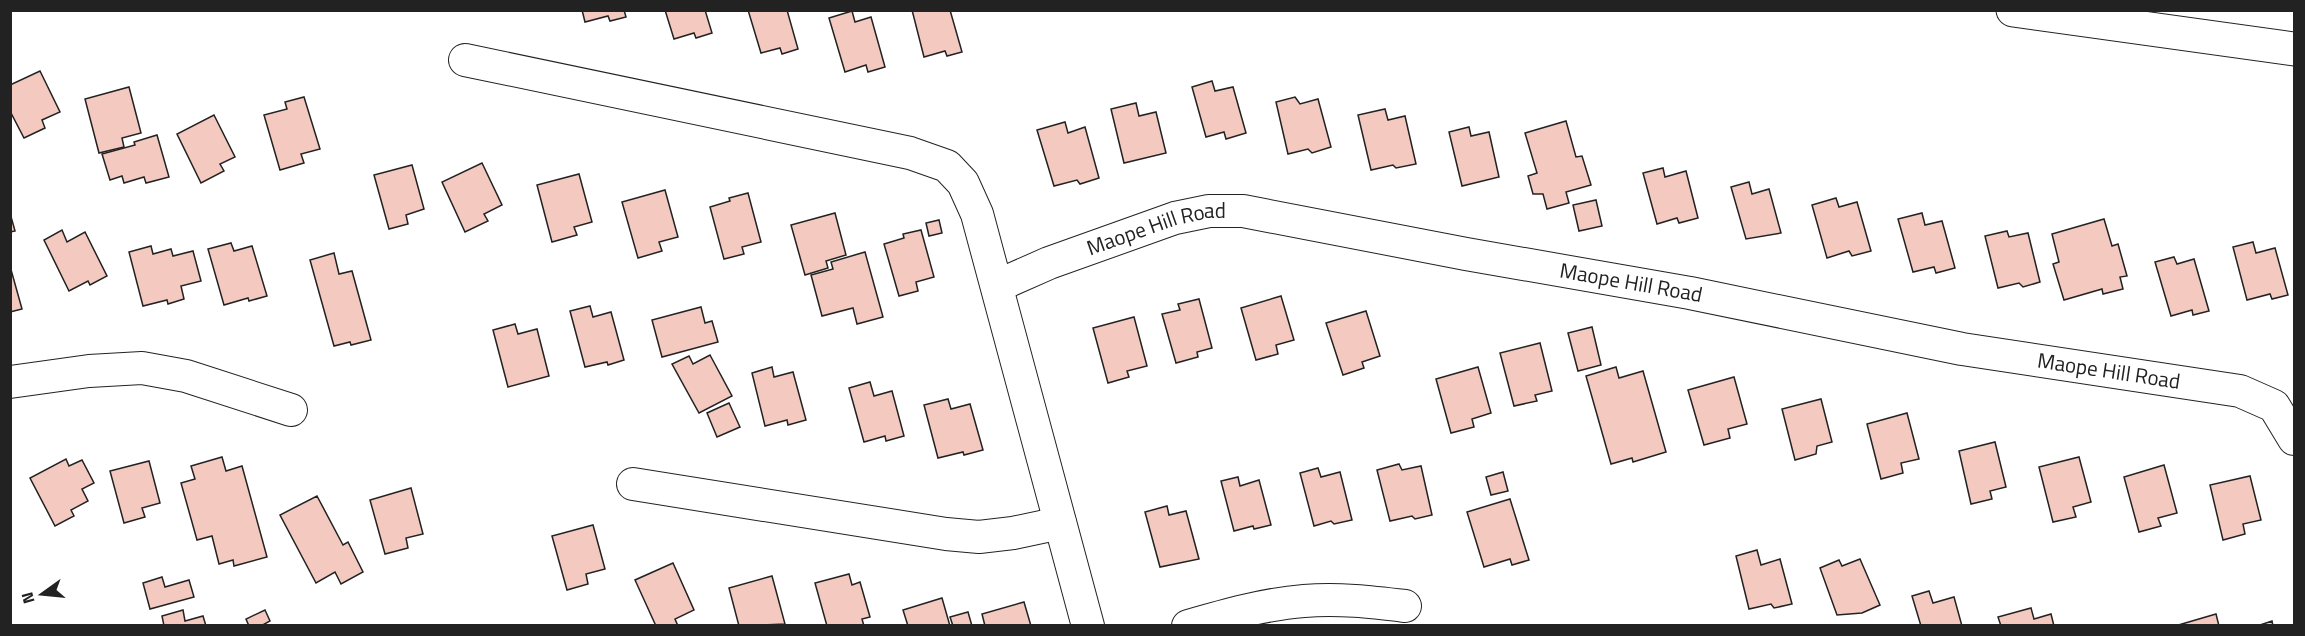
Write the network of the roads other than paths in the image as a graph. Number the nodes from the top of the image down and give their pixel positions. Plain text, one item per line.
1 (2013, 10) edge
2 (2295, 49) edge
3 (465, 60) dead end
4 (997, 286) junction
5 (10, 382) edge
6 (291, 410) dead end
7 (2295, 440) edge
8 (633, 484) dead end
9 (1060, 523) junction
10 (1405, 606) dead end
11 (1088, 626) edge
12 (1188, 626) edge

1 - 2 highway
3 - 4 street
4 - 7 street, Maope Hill Road
4 - 9 street
5 - 6 street
8 - 9 street
9 - 11 street
10 - 12 street

